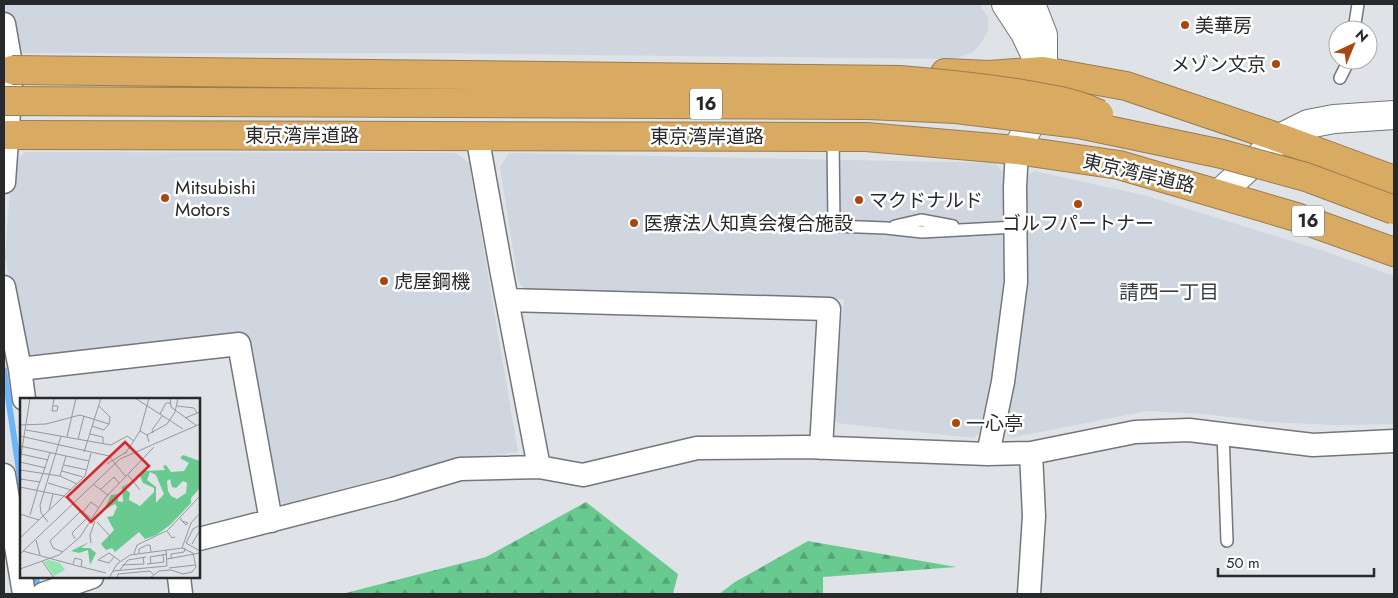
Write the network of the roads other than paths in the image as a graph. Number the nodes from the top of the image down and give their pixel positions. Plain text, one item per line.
1 (1006, 4) edge
2 (1031, 4) edge
3 (1358, 4) edge
4 (1356, 20) edge
5 (4, 24) edge
6 (8, 70) edge
7 (1344, 70) edge
8 (1043, 71) junction
9 (1340, 78) dead end
10 (4, 102) edge
11 (1394, 115) edge
12 (5, 135) edge
13 (477, 135) junction
14 (1138, 136) junction
15 (833, 137) junction
16 (1280, 138) junction
17 (1017, 150) junction
18 (1394, 180) edge
19 (4, 182) edge
20 (1220, 193) junction
21 (1394, 210) edge
22 (1016, 227) junction
23 (1394, 252) edge
24 (4, 287) edge
25 (507, 300) junction
26 (20, 369) junction
27 (24, 398) edge
28 (1223, 433) junction
29 (1394, 441) edge
30 (821, 448) junction
31 (1031, 453) junction
32 (988, 454) junction
33 (540, 468) junction
34 (4, 475) edge
35 (6, 500) edge
36 (270, 520) junction
37 (20, 534) edge
38 (200, 539) edge
39 (1227, 541) dead end
40 (39, 578) edge
41 (89, 578) edge
42 (179, 578) edge
43 (44, 591) edge
44 (181, 594) edge
45 (1029, 594) edge

1 - 8 street
2 - 8 street
3 - 4 lane
5 - 6 street
6 - 8 highway, 16
6 - 12 street
6 - 14 highway, 16, bridge
7 - 9 lane
8 - 16 highway, 16
8 - 17 street
10 - 14 highway, 東京湾岸道路 / 16, bridge
11 - 16 street
12 - 13 highway, 東京湾岸道路 / 16
12 - 19 street
13 - 15 highway, 東京湾岸道路 / 16
13 - 25 street
14 - 21 highway, 東京湾岸道路 / 16, bridge
15 - 17 highway, 東京湾岸道路 / 16
15 - 22 lane
16 - 18 highway, 16
16 - 20 street
17 - 20 highway, 東京湾岸道路 / 16
17 - 22 street
20 - 23 highway, 東京湾岸道路 / 16
22 - 32 street
24 - 26 street
25 - 30 street
25 - 33 street
26 - 27 street
26 - 36 street
28 - 29 street
28 - 31 street
28 - 39 lane
30 - 32 street
30 - 33 street
31 - 32 street
31 - 45 street
33 - 36 street
34 - 35 street
35 - 37 street
36 - 38 street
40 - 43 street
41 - 43 street
42 - 44 street

